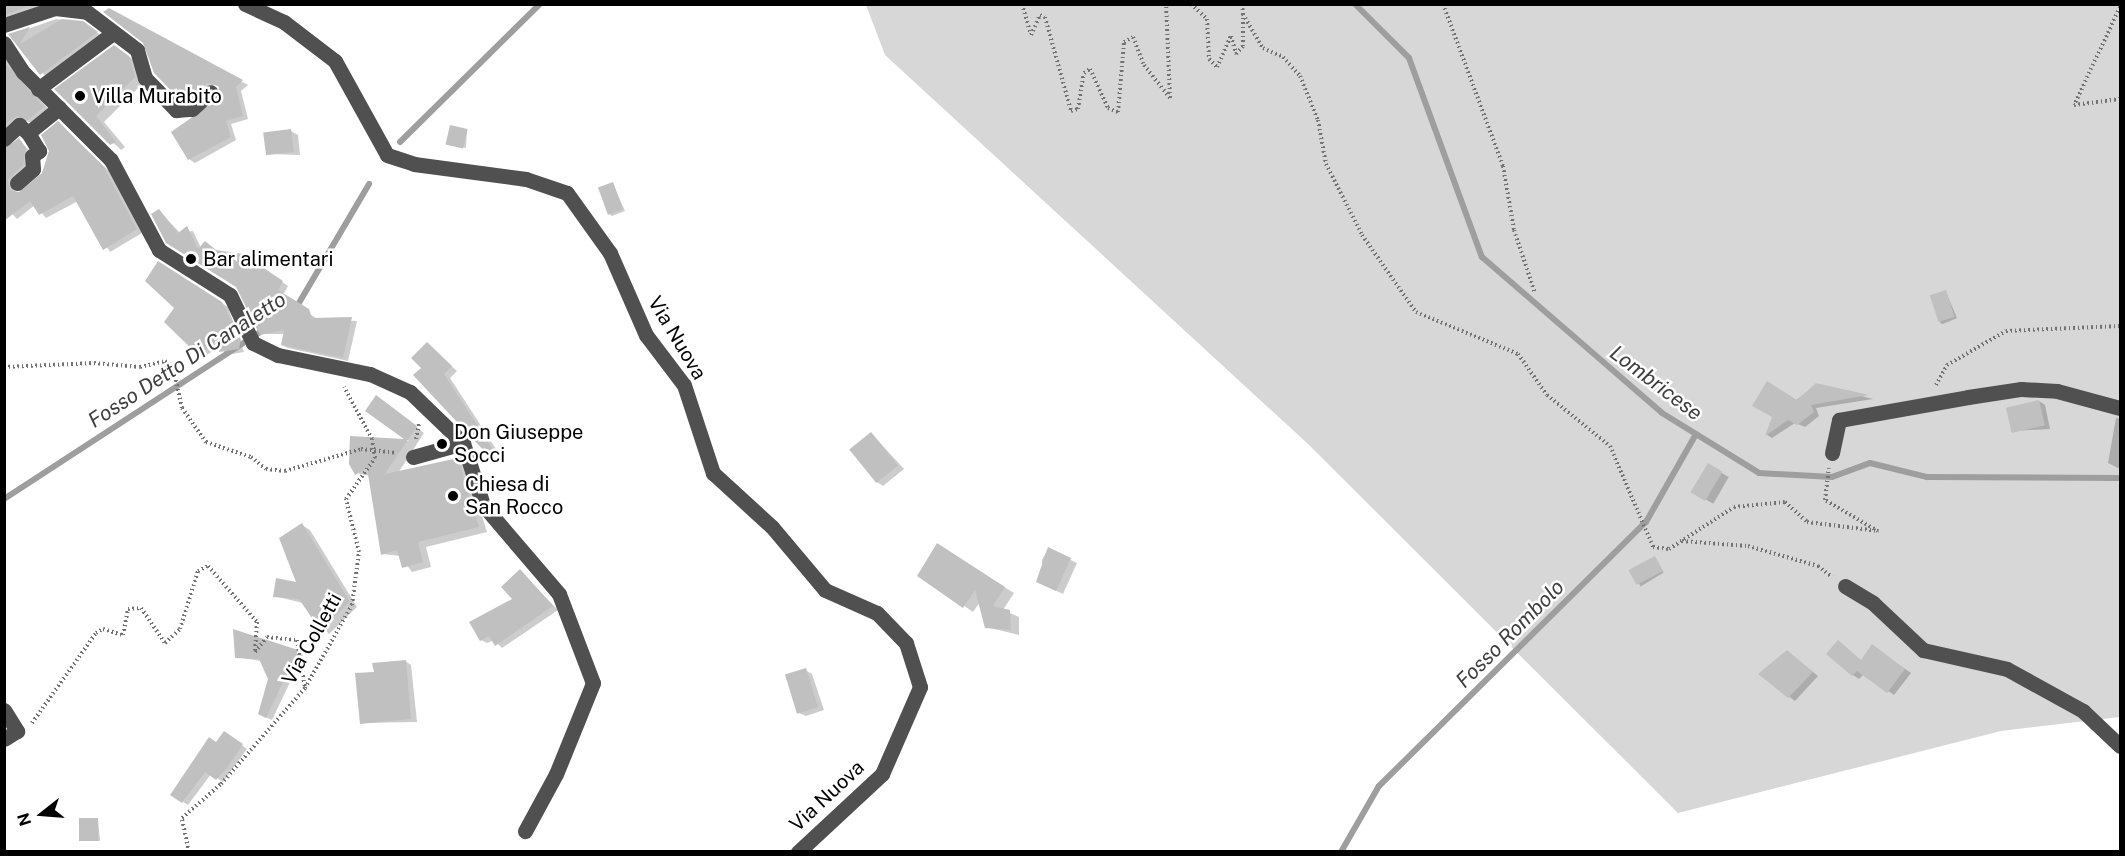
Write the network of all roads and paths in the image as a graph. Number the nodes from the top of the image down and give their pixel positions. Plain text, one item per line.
1 (244, 4) edge
2 (1022, 4) edge
3 (1166, 4) edge
4 (1191, 4) edge
5 (1242, 4) edge
6 (1443, 4) edge
7 (2121, 7) edge
8 (1244, 14) junction
9 (4, 25) edge
10 (113, 33) junction
11 (4, 43) edge
12 (38, 88) junction
13 (212, 92) dead end
14 (2121, 99) edge
15 (59, 108) junction
16 (28, 133) junction
17 (4, 139) edge
18 (17, 183) dead end
19 (1535, 293) dead end
20 (2121, 326) edge
21 (315, 364) junction
22 (4, 367) edge
23 (1924, 407) junction
24 (2121, 408) edge
25 (463, 443) junction
26 (373, 449) junction
27 (1832, 453) dead end
28 (413, 457) dead end
29 (1829, 469) dead end
30 (1681, 540) junction
31 (1845, 586) joint
32 (305, 688) junction
33 (4, 710) edge
34 (11, 735) edge
35 (2121, 746) edge
36 (525, 831) dead end
37 (189, 852) edge
38 (798, 852) edge

1 - 38 street, Via Nuova
2 - 3 path
4 - 8 path
5 - 8 path
6 - 19 path
7 - 14 path
8 - 30 path
9 - 10 street
10 - 12 street
10 - 13 street
11 - 12 street
12 - 15 street
15 - 16 street
15 - 21 street
16 - 17 street
16 - 18 street
20 - 23 path
21 - 25 street
21 - 26 path
22 - 26 path
23 - 24 street
23 - 27 street
25 - 28 street
25 - 36 street
26 - 32 path, Via Colletti
29 - 30 path
30 - 31 path
31 - 35 street
32 - 34 path
32 - 37 path, Via Colletti
33 - 34 street

